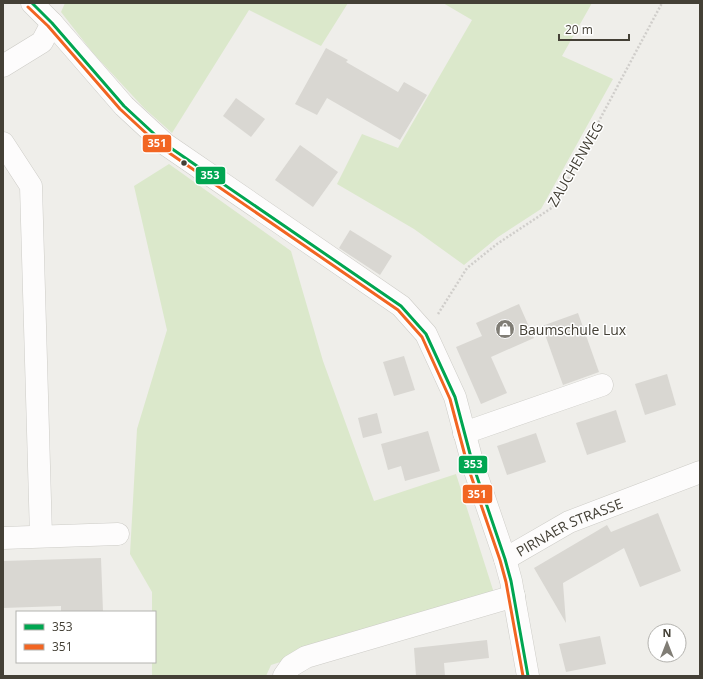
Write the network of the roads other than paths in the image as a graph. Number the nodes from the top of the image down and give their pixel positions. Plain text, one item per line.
1 (32, 3) edge
2 (52, 23) junction
3 (3, 66) edge
4 (3, 143) edge
5 (602, 385) dead end
6 (522, 397) dead end
7 (463, 427) junction
8 (700, 472) edge
9 (118, 534) dead end
10 (41, 536) junction
11 (3, 538) edge
12 (505, 559) junction
13 (514, 596) junction
14 (284, 676) edge
15 (528, 676) edge

1 - 2 street
2 - 3 street
2 - 7 street
4 - 10 street
5 - 7 street
6 - 7 street
7 - 12 street
8 - 12 street, PIRNAER STRASSE
9 - 10 street
10 - 11 street
12 - 13 street, PIRNAER STRASSE
13 - 14 street
13 - 15 street, PIRNAER STRASSE

